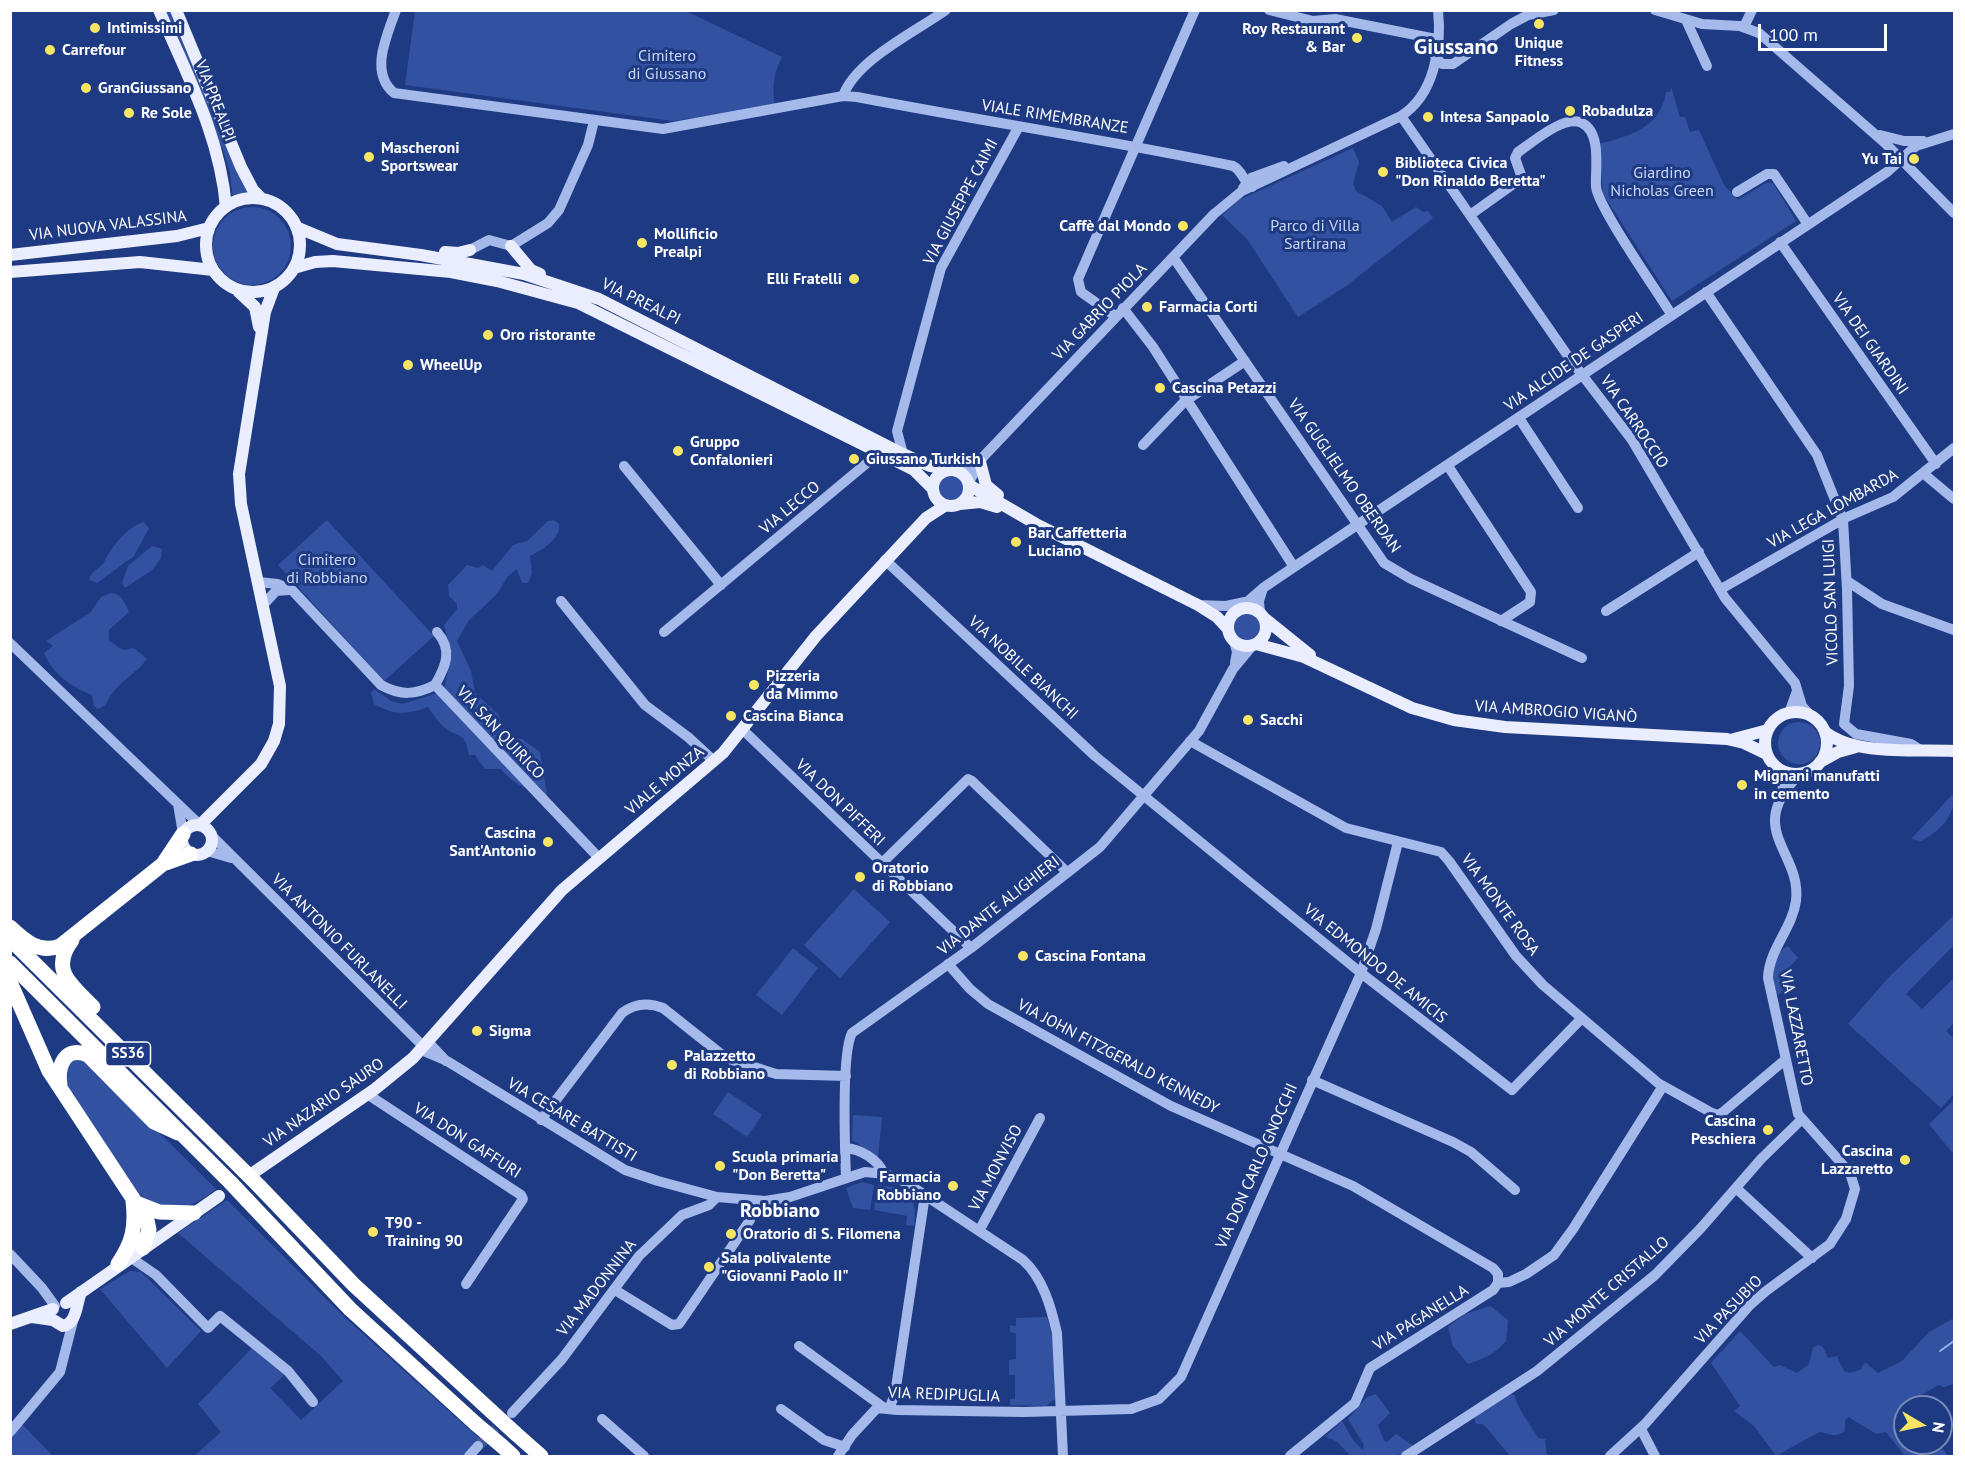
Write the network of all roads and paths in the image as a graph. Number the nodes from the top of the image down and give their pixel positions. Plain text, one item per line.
1 (159, 10) edge
2 (176, 10) edge
3 (396, 10) edge
4 (946, 10) edge
5 (1195, 10) edge
6 (1269, 10) edge
7 (1438, 10) edge
8 (1554, 10) edge
9 (1655, 10) edge
10 (1752, 10) edge
11 (1528, 13) edge
12 (1336, 15) edge
13 (1686, 20) junction
14 (1439, 22) junction
15 (1744, 27) junction
16 (1436, 39) junction
17 (1435, 56) junction
18 (1449, 66) junction
19 (1707, 66) dead end
20 (1431, 70) junction
21 (843, 96) junction
22 (1401, 116) junction
23 (594, 120) junction
24 (1018, 128) junction
25 (1875, 134) junction
26 (1954, 134) edge
27 (1930, 141) junction
28 (1136, 146) junction
29 (1901, 159) junction
30 (1250, 184) junction
31 (1737, 192) dead end
32 (262, 199) junction
33 (226, 207) junction
34 (1954, 213) edge
35 (1470, 215) junction
36 (1807, 224) junction
37 (296, 227) junction
38 (209, 228) junction
39 (1780, 242) junction
40 (511, 246) junction
41 (10, 248) edge
42 (49, 250) junction
43 (470, 250) joint
44 (10, 255) edge
45 (421, 255) junction
46 (1173, 257) junction
47 (294, 268) junction
48 (213, 270) junction
49 (10, 272) edge
50 (562, 286) junction
51 (274, 288) junction
52 (236, 290) junction
53 (1706, 292) junction
54 (1119, 312) junction
55 (1671, 314) junction
56 (261, 339) junction
57 (1245, 361) junction
58 (1583, 374) junction
59 (1185, 401) junction
60 (1519, 418) junction
61 (897, 431) junction
62 (1143, 445) dead end
63 (1954, 448) edge
64 (881, 449) junction
65 (903, 454) junction
66 (982, 460) junction
67 (1936, 464) junction
68 (1448, 465) junction
69 (624, 466) dead end
70 (954, 471) junction
71 (1924, 474) junction
72 (969, 484) junction
73 (934, 492) junction
74 (1954, 499) edge
75 (960, 504) junction
76 (946, 505) junction
77 (1578, 508) dead end
78 (926, 518) junction
79 (1032, 520) junction
80 (1843, 520) junction
81 (1357, 525) junction
82 (1699, 552) junction
83 (885, 560) junction
84 (1294, 567) junction
85 (1847, 581) junction
86 (258, 582) junction
87 (721, 585) junction
88 (1263, 588) junction
89 (1721, 589) junction
90 (292, 590) junction
91 (1251, 599) junction
92 (561, 601) dead end
93 (1198, 604) junction
94 (262, 605) junction
95 (1236, 611) junction
96 (1606, 611) dead end
97 (1262, 615) junction
98 (1502, 621) junction
99 (1228, 629) junction
100 (1954, 630) edge
101 (437, 632) dead end
102 (664, 633) dead end
103 (1234, 641) junction
104 (10, 643) edge
105 (1254, 644) junction
106 (1582, 658) dead end
107 (1323, 665) junction
108 (1233, 669) junction
109 (435, 685) junction
110 (1797, 688) junction
111 (1789, 713) junction
112 (1810, 715) junction
113 (742, 729) junction
114 (1768, 730) junction
115 (1825, 732) junction
116 (1727, 739) junction
117 (1190, 741) junction
118 (1857, 746) junction
119 (1919, 749) junction
120 (1954, 751) edge
121 (1767, 754) junction
122 (714, 761) junction
123 (1820, 762) junction
124 (1779, 769) junction
125 (1800, 774) junction
126 (1143, 796) junction
127 (1781, 798) junction
128 (178, 804) junction
129 (207, 830) junction
130 (183, 834) junction
131 (1398, 842) junction
132 (207, 851) junction
133 (191, 854) junction
134 (598, 858) junction
135 (234, 859) junction
136 (882, 863) junction
137 (163, 864) junction
138 (1067, 872) junction
139 (10, 927) edge
140 (75, 936) junction
141 (10, 939) edge
142 (971, 948) junction
143 (10, 963) edge
144 (948, 964) junction
145 (1361, 973) junction
146 (10, 982) edge
147 (1582, 1018) junction
148 (421, 1049) junction
149 (126, 1053) junction
150 (1786, 1059) junction
151 (846, 1076) junction
152 (1312, 1080) junction
153 (60, 1086) junction
154 (1663, 1086) junction
155 (367, 1094) junction
156 (1040, 1118) dead end
157 (541, 1120) junction
158 (1801, 1120) junction
159 (182, 1134) junction
160 (845, 1148) junction
161 (1278, 1153) junction
162 (884, 1174) junction
163 (252, 1177) junction
164 (846, 1178) junction
165 (1736, 1188) junction
166 (1515, 1190) dead end
167 (925, 1195) junction
168 (219, 1196) dead end
169 (717, 1197) junction
170 (133, 1201) junction
171 (754, 1201) junction
172 (194, 1213) junction
173 (136, 1224) junction
174 (979, 1231) junction
175 (139, 1249) junction
176 (10, 1254) edge
177 (1812, 1258) junction
178 (1497, 1283) junction
179 (465, 1284) dead end
180 (615, 1290) junction
181 (63, 1312) junction
182 (10, 1324) edge
183 (799, 1346) dead end
184 (314, 1402) dead end
185 (886, 1408) junction
186 (781, 1409) dead end
187 (1061, 1411) junction
188 (512, 1413) tunnel mouth
189 (602, 1419) dead end
190 (1641, 1429) junction
191 (10, 1432) edge
192 (478, 1446) tunnel mouth
193 (507, 1451) edge
194 (842, 1452) edge
195 (469, 1456) edge
196 (541, 1456) edge
197 (644, 1456) edge
198 (1063, 1456) edge
199 (1290, 1456) edge
200 (1406, 1456) edge
201 (1610, 1456) edge
202 (1655, 1456) edge

1 - 33 main road, VIA PREALPI
2 - 32 main road, VIA PREALPI
3 - 23 street
4 - 21 street
5 - 28 street
6 - 12 street
7 - 14 street
8 - 11 street
9 - 13 street
10 - 15 street
11 - 18 street
12 - 16 street
13 - 15 street
13 - 19 street
14 - 16 street
14 - 17 street
15 - 25 street
16 - 20 street
17 - 18 street
17 - 20 street
18 - 20 street
20 - 22 street
21 - 23 street
21 - 24 street, VIALE RIMEMBRANZE
22 - 30 street
22 - 35 street, VIA CARROCCIO
23 - 40 street
24 - 28 street, VIALE RIMEMBRANZE
24 - 61 street, VIA GIUSEPPE CAIMI
25 - 27 street
25 - 29 street
26 - 27 street
27 - 29 street, VIA ALCIDE DE GASPERI
28 - 30 street, VIALE RIMEMBRANZE
28 - 54 street
29 - 34 street
29 - 36 street, VIA ALCIDE DE GASPERI
30 - 46 street, VIA GABRIO PIOLA
31 - 36 street
32 - 33 main road
32 - 37 main road
33 - 38 main road
35 - 55 street
35 - 58 street, VIA CARROCCIO
36 - 39 street, VIA ALCIDE DE GASPERI
37 - 45 main road, VIA PREALPI
37 - 47 main road
38 - 42 main road, VIA NUOVA VALASSINA
38 - 48 main road
39 - 53 street, VIA ALCIDE DE GASPERI
39 - 67 street, VIA DEI GIARDINI
40 - 43 street
40 - 50 main road
41 - 42 main road
42 - 44 main road, VIA NUOVA VALASSINA
43 - 45 main road
45 - 50 main road, VIA PREALPI
46 - 54 street, VIA GABRIO PIOLA
46 - 57 street, VIA GUGLIELMO OBERDAN
47 - 51 main road
47 - 64 main road, VIA PREALPI
48 - 49 main road, VIA NUOVA VALASSINA
48 - 52 main road
50 - 64 main road, VIA PREALPI
51 - 52 main road
51 - 56 main road
52 - 56 main road
53 - 55 street, VIA ALCIDE DE GASPERI
53 - 80 street, VICOLO SAN LUIGI
54 - 59 street
54 - 66 street, VIA GABRIO PIOLA
55 - 58 street, VIA ALCIDE DE GASPERI
56 - 86 main road
57 - 59 street
57 - 81 street, VIA GUGLIELMO OBERDAN
58 - 60 street, VIA ALCIDE DE GASPERI
58 - 82 street, VIA CARROCCIO
59 - 62 street
59 - 84 street
60 - 68 street, VIA ALCIDE DE GASPERI
60 - 77 street
61 - 64 street, VIA LECCO
61 - 65 street
63 - 67 street, VIA LEGA LOMBARDA
64 - 65 main road, VIA PREALPI
64 - 73 main road, VIA PREALPI
64 - 87 street, VIA LECCO
65 - 70 main road, VIA PREALPI
66 - 70 street, VIA GABRIO PIOLA
66 - 72 street, VIA GABRIO PIOLA
66 - 79 main road
67 - 71 street, VIA LEGA LOMBARDA
68 - 81 street, VIA ALCIDE DE GASPERI
68 - 98 street
69 - 87 street
70 - 72 main road
70 - 73 main road
71 - 74 street
71 - 80 street, VIA LEGA LOMBARDA
72 - 75 main road
72 - 79 main road
73 - 76 main road
73 - 78 main road, VIALE MONZA
75 - 76 main road
75 - 79 main road
76 - 78 main road, VIALE MONZA
78 - 83 main road, VIALE MONZA
79 - 93 main road
80 - 85 street, VICOLO SAN LUIGI
80 - 89 street, VIA LEGA LOMBARDA
81 - 84 street, VIA ALCIDE DE GASPERI
81 - 98 street, VIA GUGLIELMO OBERDAN
82 - 89 street, VIA CARROCCIO
82 - 96 street
83 - 113 main road, VIALE MONZA
83 - 126 street, VIA NOBILE BIANCHI
84 - 88 street, VIA ALCIDE DE GASPERI
85 - 100 street
85 - 119 street, VICOLO SAN LUIGI
86 - 90 street
86 - 94 main road
87 - 102 street, VIA LECCO
88 - 91 street, VIA ALCIDE DE GASPERI
88 - 97 street
89 - 110 street, VIA CARROCCIO
90 - 94 street
90 - 109 street, VIA SAN QUIRICO
91 - 93 street
91 - 95 street, VIA ALCIDE DE GASPERI
92 - 122 street
93 - 95 main road
93 - 99 main road
94 - 129 main road
95 - 97 main road
95 - 99 main road
97 - 105 main road
97 - 107 main road, VIA AMBROGIO VIGANÒ
98 - 106 street, VIA GUGLIELMO OBERDAN
99 - 103 main road
101 - 109 street
103 - 105 main road
103 - 108 street, VIA DANTE ALIGHIERI
104 - 128 street, VIA ANTONIO FURLANELLI
105 - 107 main road, VIA AMBROGIO VIGANÒ
105 - 108 street, VIA DANTE ALIGHIERI
107 - 116 main road, VIA AMBROGIO VIGANÒ
108 - 117 street, VIA DANTE ALIGHIERI
109 - 134 street, VIA SAN QUIRICO
110 - 111 street
110 - 112 street, VIA CARROCCIO
111 - 112 main road
111 - 114 main road, VIA AMBROGIO VIGANÒ
112 - 115 main road
113 - 122 main road, VIALE MONZA
113 - 136 street, VIA DON PIFFERI
114 - 116 main road, VIA AMBROGIO VIGANÒ
114 - 121 main road
115 - 118 main road
115 - 123 main road
116 - 121 main road, VIA AMBROGIO VIGANÒ
117 - 126 street, VIA DANTE ALIGHIERI
117 - 131 street, VIA MONTE ROSA
118 - 119 main road
118 - 123 main road
119 - 120 main road
121 - 124 main road, VIA AMBROGIO VIGANÒ
122 - 134 main road, VIALE MONZA
123 - 125 main road
124 - 125 main road
124 - 127 street, VIA LAZZARETTO
125 - 127 street, VIA LAZZARETTO
126 - 138 street, VIA DANTE ALIGHIERI
126 - 145 street, VIA EDMONDO DE AMICIS
127 - 150 street, VIA LAZZARETTO
128 - 129 street, VIA ANTONIO FURLANELLI
128 - 130 street
129 - 130 main road
129 - 132 main road
129 - 135 street, VIA ANTONIO FURLANELLI
130 - 133 main road
130 - 137 highway
131 - 145 street, VIA DON CARLO GNOCCHI
131 - 147 street, VIA MONTE ROSA
132 - 133 main road
132 - 135 street, VIA ANTONIO FURLANELLI
133 - 137 highway
134 - 148 main road, VIALE MONZA
135 - 148 street, VIA ANTONIO FURLANELLI
136 - 138 street
136 - 142 street, VIA DON PIFFERI
137 - 140 highway
138 - 142 street, VIA DANTE ALIGHIERI
139 - 140 highway
140 - 149 highway
141 - 149 highway, SS36
142 - 144 street, VIA DANTE ALIGHIERI
143 - 159 highway, SS36
144 - 151 street, VIA DANTE ALIGHIERI
144 - 161 street, VIA JOHN FITZGERALD KENNEDY
145 - 147 street, VIA EDMONDO DE AMICIS
145 - 152 street, VIA DON CARLO GNOCCHI
146 - 153 highway
147 - 154 street, VIA MONTE ROSA
148 - 155 main road, VIA NAZARIO SAURO
148 - 157 street, VIA CESARE BATTISTI
149 - 163 highway, SS36
150 - 154 street, VIA MONTE ROSA
150 - 158 street, VIA LAZZARETTO
151 - 157 street
151 - 160 street, VIA DANTE ALIGHIERI
152 - 161 street, VIA DON CARLO GNOCCHI
152 - 166 street
153 - 159 highway
153 - 170 highway
154 - 178 street
155 - 163 main road, VIA NAZARIO SAURO
155 - 179 street, VIA DON GAFFURI
156 - 174 street, VIA MONVISO
157 - 169 street, VIA CESARE BATTISTI
158 - 165 street, VIA MONTE CRISTALLO
158 - 177 street, VIA PASUBIO
159 - 193 highway, SS36, bridge
160 - 162 street
160 - 164 street, VIA DANTE ALIGHIERI
161 - 178 street, VIA JOHN FITZGERALD KENNEDY
161 - 187 street, VIA DON CARLO GNOCCHI
162 - 164 street, VIA CESARE BATTISTI
162 - 167 street
163 - 196 highway, SS36, bridge
164 - 171 street, VIA CESARE BATTISTI
165 - 177 street
165 - 200 street, VIA MONTE CRISTALLO
167 - 174 street
167 - 185 street
168 - 172 main road
169 - 171 street, VIA CESARE BATTISTI
169 - 180 street, VIA MADONNINA
170 - 172 highway
170 - 173 highway
170 - 175 highway
171 - 180 street
172 - 175 main road
173 - 175 highway
173 - 175 highway
174 - 187 street
175 - 181 main road
175 - 184 street
176 - 181 street
177 - 190 street, VIA PASUBIO
178 - 199 street, VIA PAGANELLA
180 - 188 street, VIA MADONNINA
181 - 182 main road
181 - 191 street
183 - 185 street
185 - 187 street, VIA REDIPUGLIA
185 - 194 street, VIA REDIPUGLIA
186 - 194 street, VIA REDIPUGLIA
187 - 198 street
189 - 197 street
190 - 201 street, VIA PASUBIO
190 - 202 street
192 - 195 street

